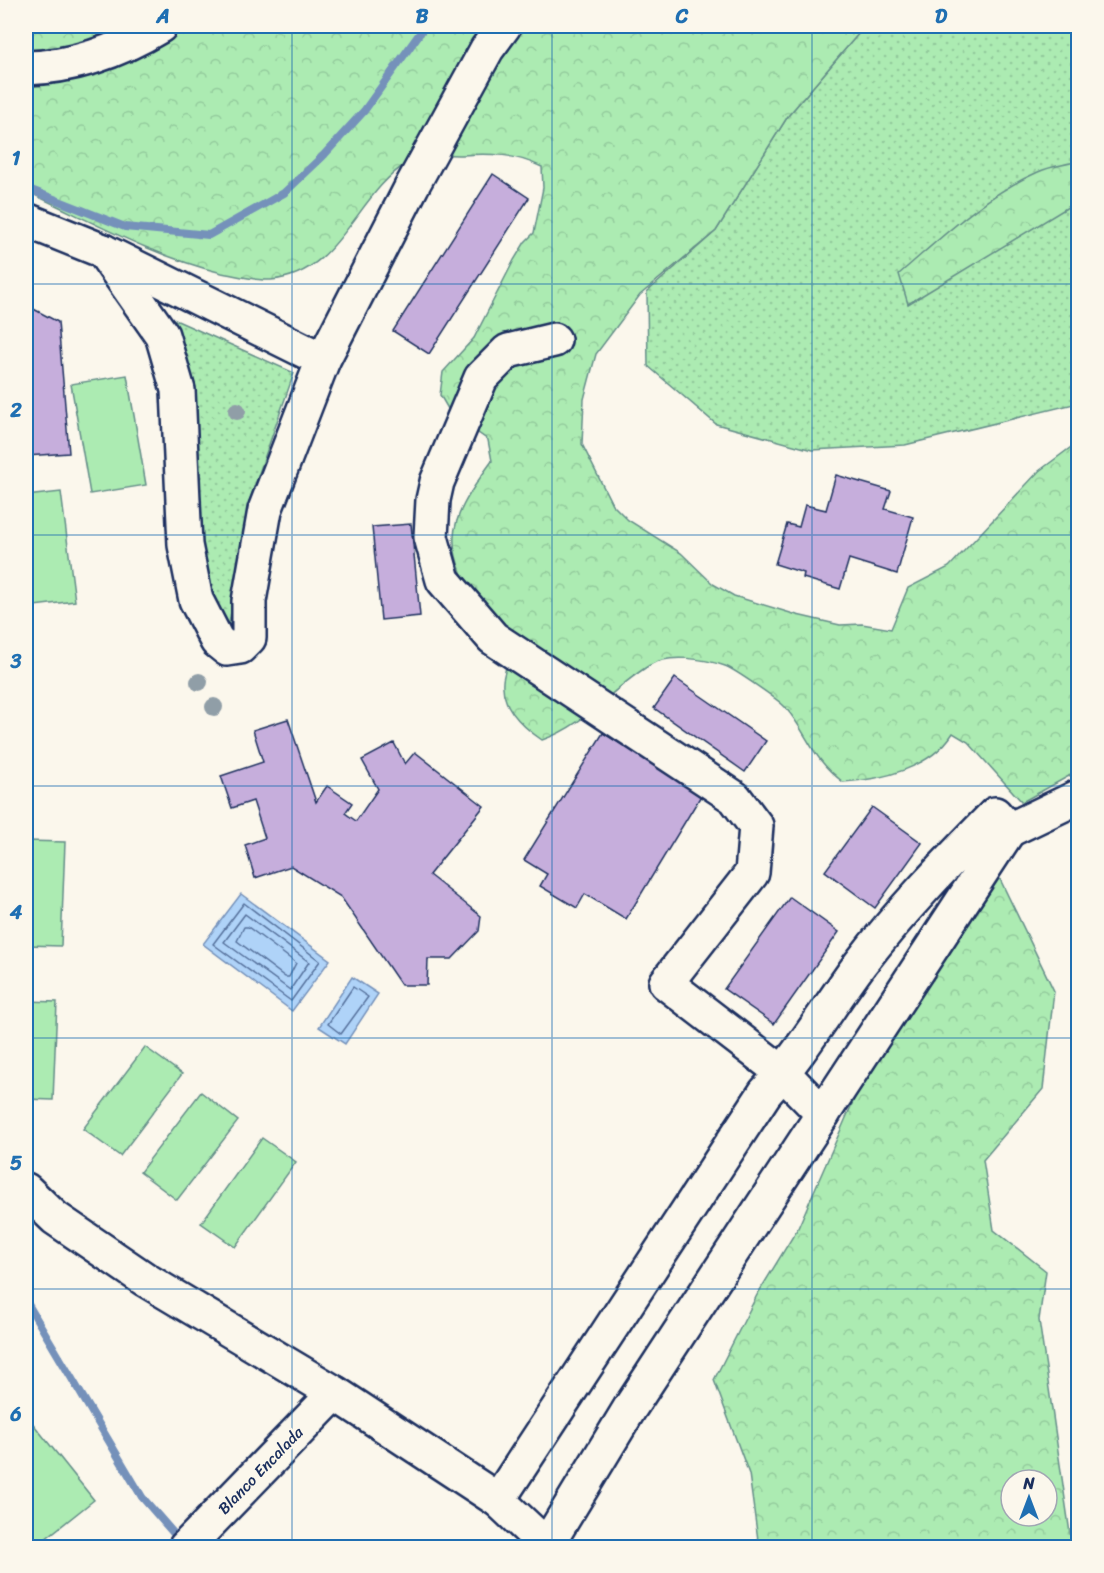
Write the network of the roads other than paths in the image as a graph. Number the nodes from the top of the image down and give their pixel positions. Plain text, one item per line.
1 (160, 26) edge
2 (504, 26) edge
3 (26, 68) edge
4 (26, 220) edge
5 (103, 251) junction
6 (554, 340) dead end
7 (323, 360) junction
8 (1078, 797) edge
9 (1002, 822) junction
10 (783, 1073) junction
11 (823, 1114) junction
12 (26, 1190) edge
13 (335, 1393) junction
14 (498, 1500) junction
15 (193, 1540) edge
16 (548, 1546) edge

1 - 3 lane
2 - 7 lane
4 - 5 lane
5 - 7 lane
5 - 7 lane
6 - 10 lane
8 - 9 lane
9 - 10 lane
9 - 11 lane
10 - 11 lane
10 - 14 lane
11 - 16 lane
12 - 13 lane
13 - 14 lane
13 - 15 lane, Blanco Encalada
14 - 16 lane

